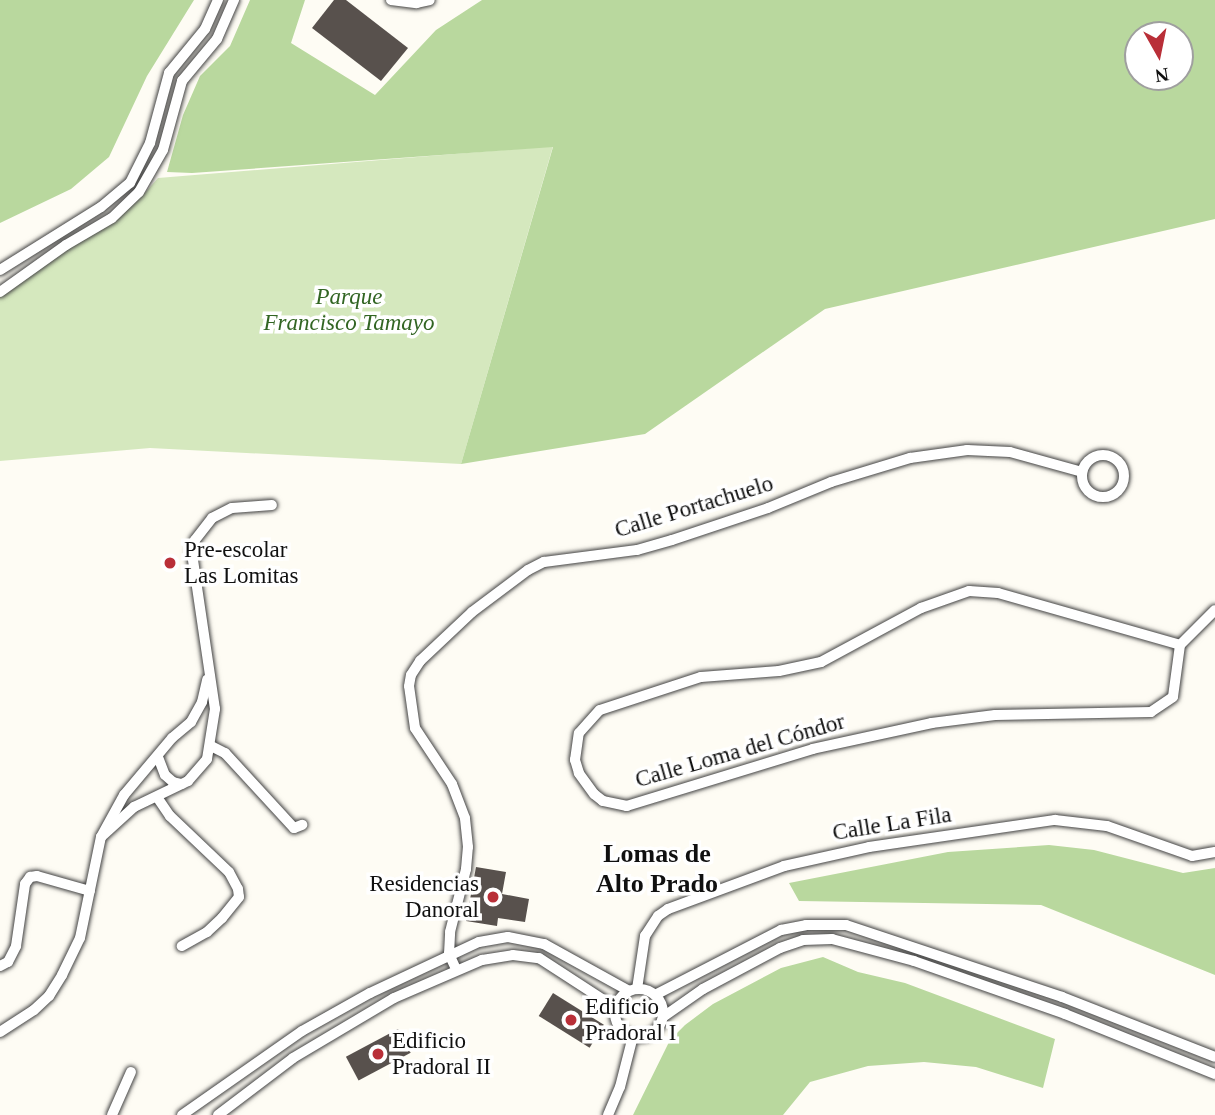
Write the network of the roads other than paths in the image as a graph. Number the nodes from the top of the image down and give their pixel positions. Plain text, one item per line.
1 (218, 0) edge
2 (234, 0) edge
3 (391, 0) edge
4 (430, 0) edge
5 (2, 267) edge
6 (16, 279) junction
7 (0, 292) edge
8 (1082, 472) junction
9 (272, 505) dead end
10 (1215, 610) edge
11 (1180, 645) junction
12 (209, 671) junction
13 (191, 722) junction
14 (211, 746) junction
15 (158, 757) junction
16 (184, 783) junction
17 (157, 797) junction
18 (302, 825) dead end
19 (101, 837) junction
20 (1215, 852) edge
21 (90, 891) junction
22 (182, 946) dead end
23 (449, 954) junction
24 (0, 966) edge
25 (456, 969) junction
26 (633, 990) junction
27 (655, 995) junction
28 (615, 1008) junction
29 (663, 1017) junction
30 (0, 1032) edge
31 (633, 1036) junction
32 (1215, 1057) edge
33 (131, 1072) dead end
34 (1215, 1074) edge
35 (112, 1115) edge
36 (182, 1115) edge
37 (218, 1115) edge
38 (608, 1115) edge

1 - 5 street
2 - 6 street
3 - 4 street
5 - 6 street
6 - 7 street
8 - 8 street
8 - 23 street, Calle Portachuelo
9 - 12 street
10 - 11 street
11 - 11 street, Calle Loma del Cóndor
12 - 13 street
12 - 14 street
13 - 14 street
13 - 15 street
14 - 16 street
14 - 18 street
15 - 16 street
15 - 19 street
16 - 17 street
17 - 19 street
17 - 22 street
19 - 21 street
20 - 26 street, Calle La Fila
21 - 24 street
21 - 30 street
23 - 25 street
23 - 26 street
23 - 36 street
25 - 28 street
25 - 37 street
26 - 27 street
26 - 28 street
27 - 29 street
27 - 32 street
28 - 31 street
29 - 31 street
29 - 34 street
31 - 38 street
33 - 35 street

